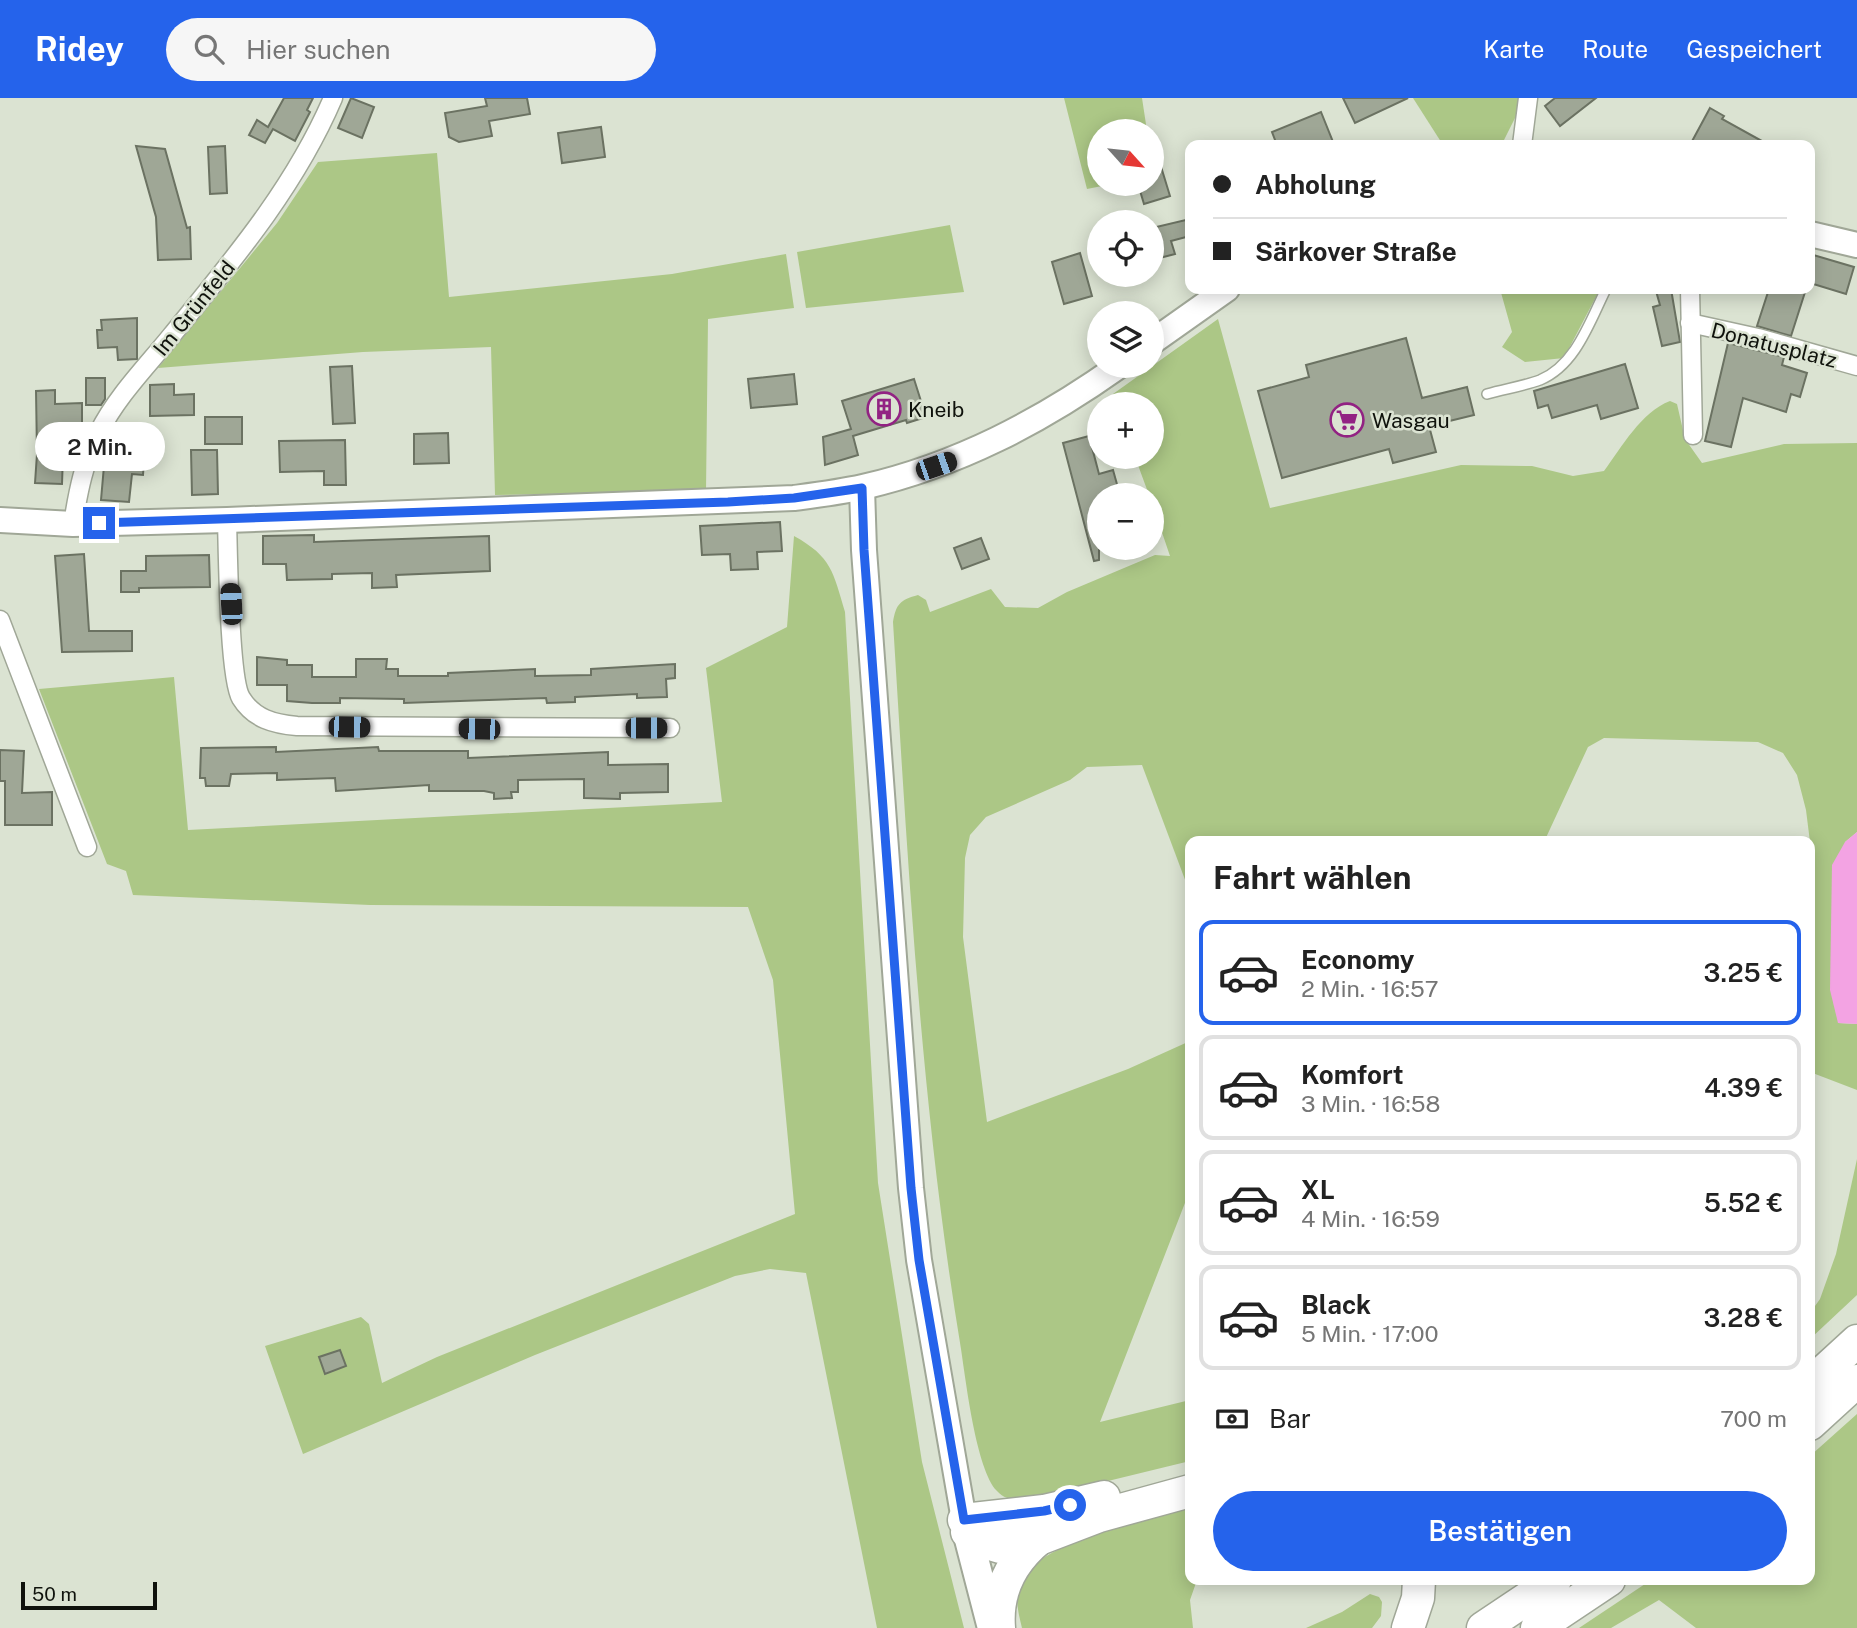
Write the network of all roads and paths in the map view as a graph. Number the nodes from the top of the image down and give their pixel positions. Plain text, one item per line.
1 (334, 98) edge
2 (1528, 98) edge
3 (1523, 140) edge
4 (1815, 235) edge
5 (1857, 246) edge
6 (1220, 294) edge
7 (1603, 294) edge
8 (1689, 294) edge
9 (1690, 323) junction
10 (1164, 334) edge
11 (1857, 366) edge
12 (1102, 378) edge
13 (1487, 394) dead end
14 (1693, 435) dead end
15 (862, 488) junction
16 (0, 520) edge
17 (227, 520) junction
18 (73, 524) junction
19 (0, 620) edge
20 (670, 728) dead end
21 (86, 847) dead end
22 (1857, 1341) edge
23 (1815, 1379) edge
24 (1857, 1381) edge
25 (1815, 1419) edge
26 (1185, 1477) edge
27 (1185, 1491) edge
28 (966, 1526) junction
29 (1039, 1539) junction
30 (1419, 1585) edge
31 (1548, 1585) edge
32 (1602, 1585) edge
33 (992, 1628) edge
34 (999, 1628) edge
35 (1408, 1628) edge
36 (1483, 1628) edge
37 (1537, 1628) edge

1 - 18 street, Im Grünfeld
2 - 3 street
4 - 5 main road
6 - 10 main road
7 - 13 lane
8 - 9 street, Donatusplatz
9 - 11 street, Donatusplatz
9 - 14 street, Donatusplatz
12 - 15 main road
15 - 17 main road
15 - 28 main road
16 - 18 main road
17 - 18 main road
17 - 20 street
19 - 21 street
22 - 23 highway
24 - 25 highway
26 - 28 highway
27 - 29 highway
28 - 29 highway
28 - 33 main road
29 - 34 highway
30 - 35 highway
31 - 36 highway
32 - 37 highway

